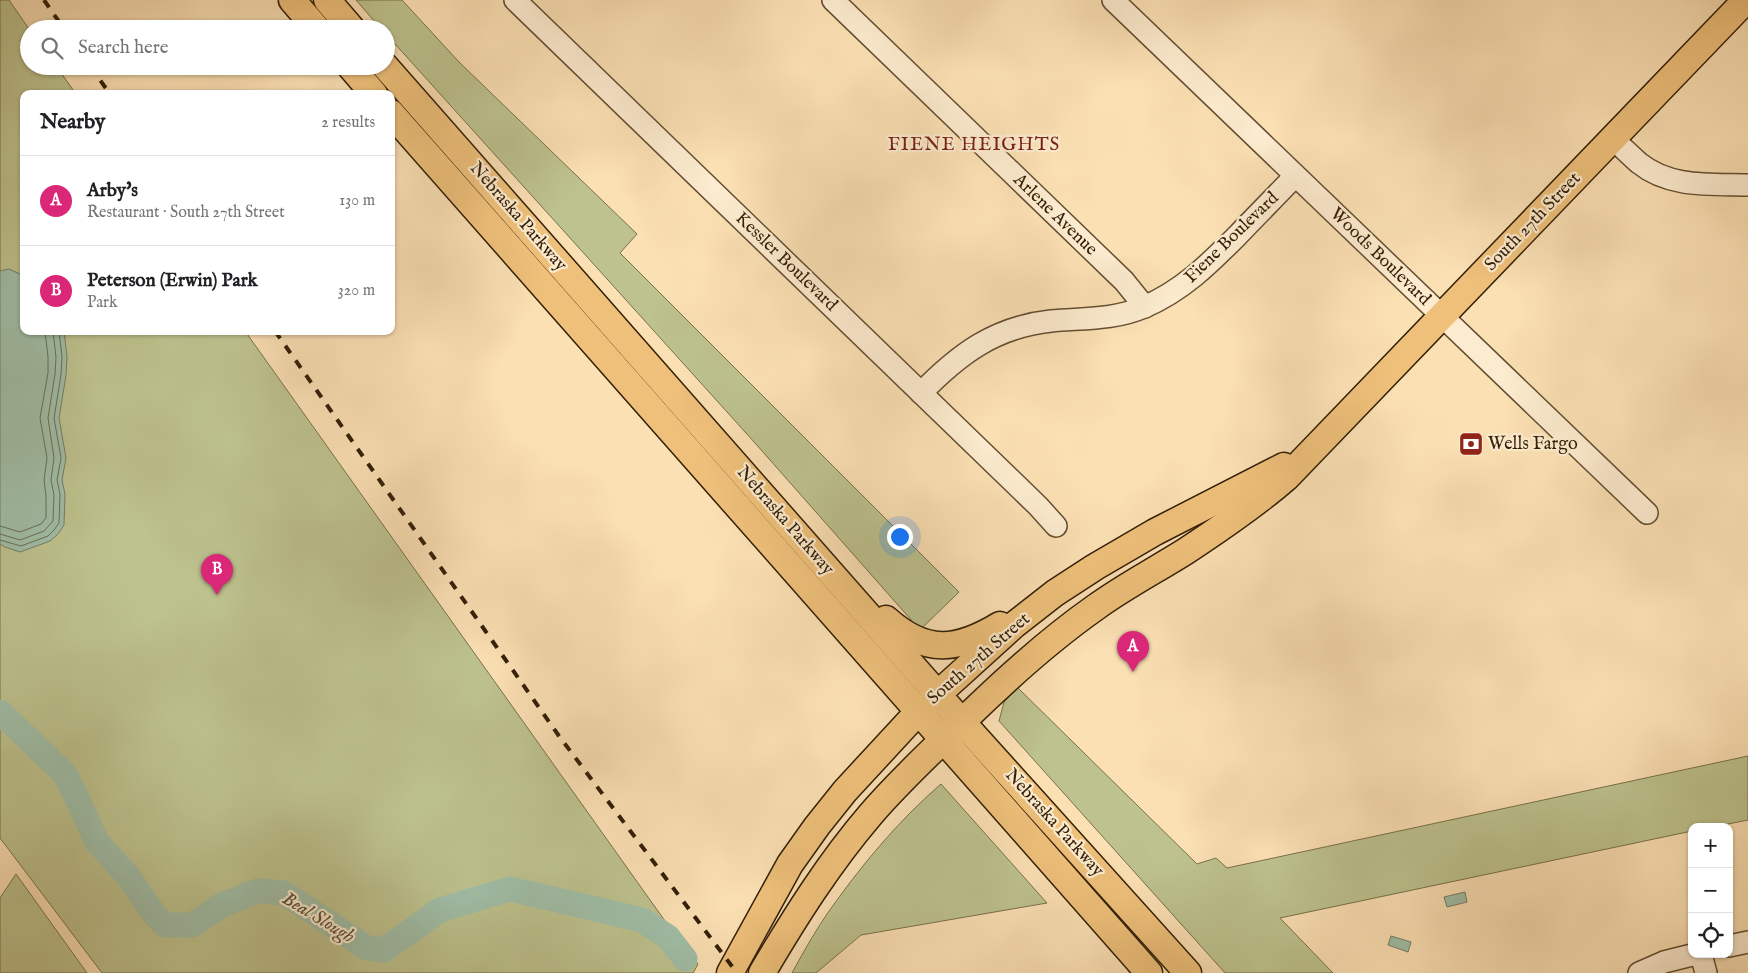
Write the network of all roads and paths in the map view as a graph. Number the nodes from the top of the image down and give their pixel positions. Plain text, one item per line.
1 (292, 0) edge
2 (327, 0) edge
3 (833, 0) edge
4 (1113, 0) edge
5 (1746, 0) edge
6 (518, 1) edge
7 (309, 20) edge
8 (344, 20) edge
9 (358, 75) edge
10 (393, 75) edge
11 (371, 90) edge
12 (395, 118) edge
13 (1613, 139) junction
14 (1296, 176) junction
15 (1748, 185) edge
16 (1145, 307) junction
17 (1442, 316) junction
18 (921, 393) junction
19 (1318, 444) junction
20 (1206, 506) junction
21 (1647, 513) dead end
22 (784, 519) junction
23 (1056, 526) dead end
24 (1186, 551) junction
25 (1045, 601) junction
26 (938, 694) junction
27 (918, 712) junction
28 (962, 722) junction
29 (943, 740) junction
30 (1748, 942) edge
31 (1733, 945) edge
32 (1688, 956) edge
33 (1702, 958) edge
34 (730, 973) edge
35 (762, 973) edge
36 (1149, 973) edge
37 (1188, 973) edge
38 (1639, 973) edge
39 (1706, 973) edge

1 - 7 main road
2 - 8 main road
3 - 16 street, Arlene Avenue
4 - 14 street, Woods Boulevard
5 - 13 main road, South 27th Street
6 - 18 street, Kessler Boulevard
9 - 11 main road
10 - 22 main road, Nebraska Parkway
12 - 27 main road, Nebraska Parkway
13 - 15 street
13 - 17 main road, South 27th Street
14 - 16 street, Fiene Boulevard
14 - 17 street, Woods Boulevard
16 - 18 street, Fiene Boulevard
17 - 19 main road, South 27th Street
17 - 21 street, Woods Boulevard
18 - 23 street, Kessler Boulevard
19 - 20 main road, South 27th Street
19 - 24 main road, South 27th Street
20 - 24 main road
20 - 25 main road, South 27th Street
22 - 25 main road
22 - 26 main road, Nebraska Parkway
24 - 28 main road, South 27th Street
25 - 26 main road, South 27th Street
26 - 27 main road, South 27th Street
26 - 28 main road, Nebraska Parkway
27 - 29 main road, Nebraska Parkway
27 - 34 main road, South 27th Street
28 - 29 main road, South 27th Street
28 - 37 main road, Nebraska Parkway
29 - 35 main road, South 27th Street
29 - 36 main road, Nebraska Parkway
30 - 31 street
32 - 38 street
33 - 39 street

